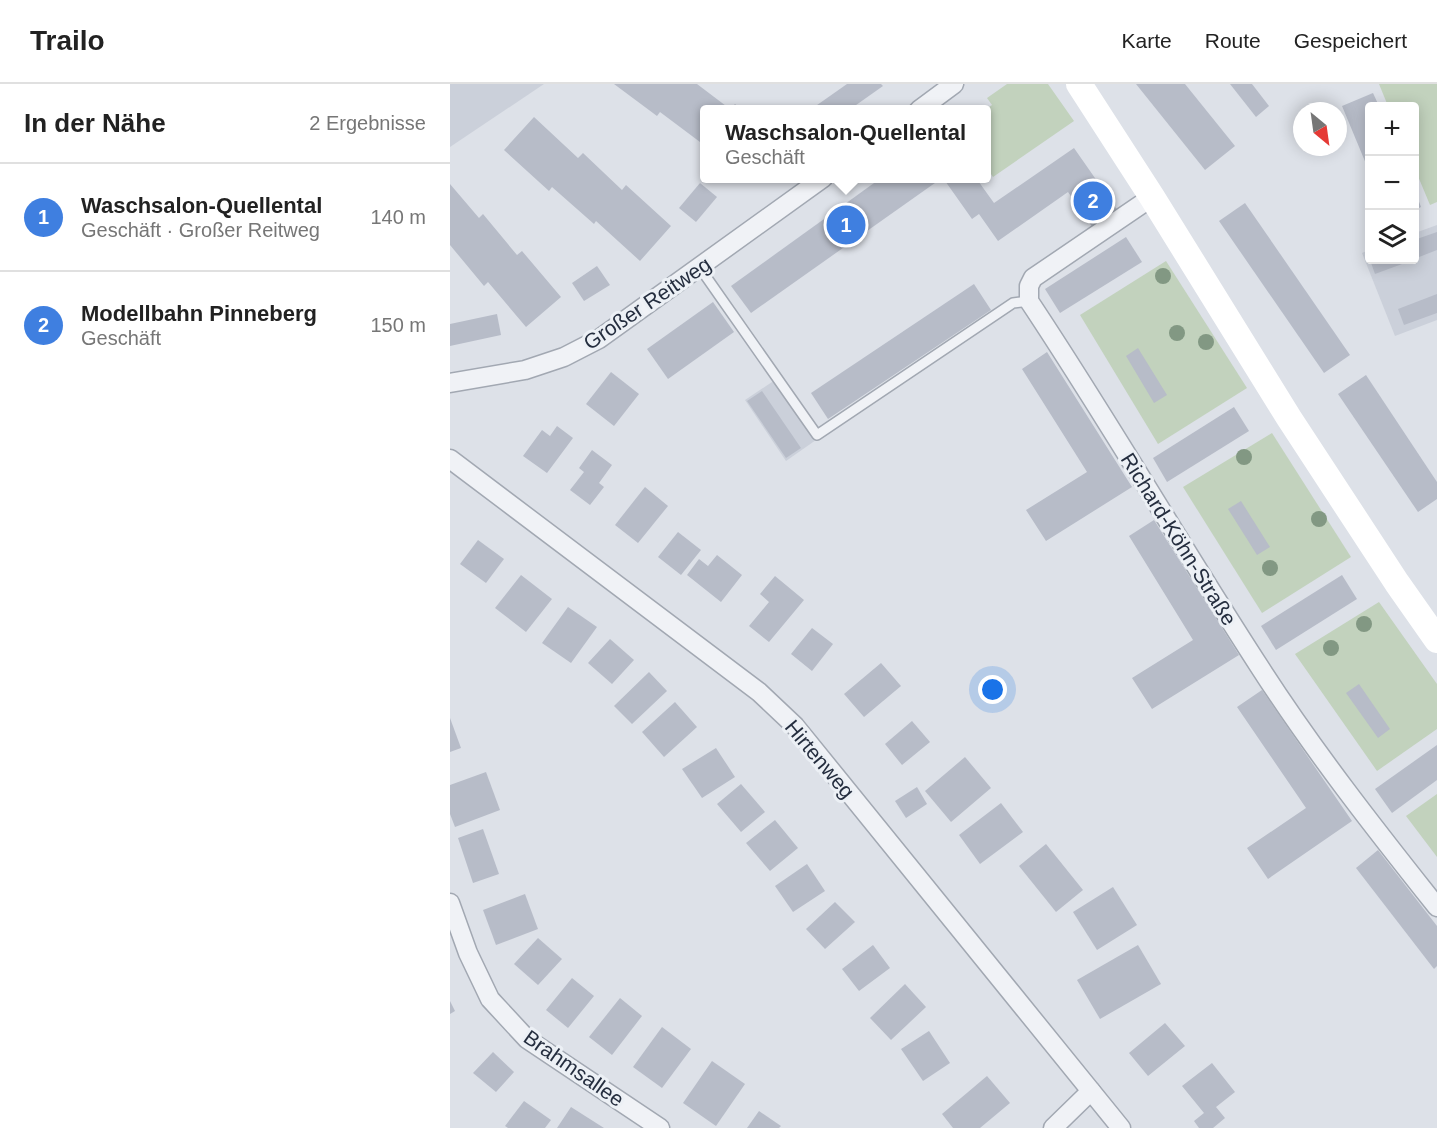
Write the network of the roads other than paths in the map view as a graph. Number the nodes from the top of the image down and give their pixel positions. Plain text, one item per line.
1 (954, 84) edge
2 (1079, 84) edge
3 (927, 105) edge
4 (817, 183) edge
5 (1152, 197) junction
6 (700, 268) junction
7 (1029, 301) junction
8 (450, 383) edge
9 (450, 459) edge
10 (1437, 640) edge
11 (450, 903) edge
12 (1437, 908) edge
13 (1091, 1091) junction
14 (660, 1128) edge
15 (1053, 1128) edge
16 (1121, 1128) edge

1 - 3 street
2 - 5 street
4 - 6 street, Großer Reitweg
5 - 7 street
5 - 10 street
6 - 7 lane
6 - 8 street, Großer Reitweg
7 - 12 street, Richard-Köhn-Straße
9 - 13 street, Hirtenweg
11 - 14 street, Brahmsallee
13 - 15 street
13 - 16 street, Hirtenweg

